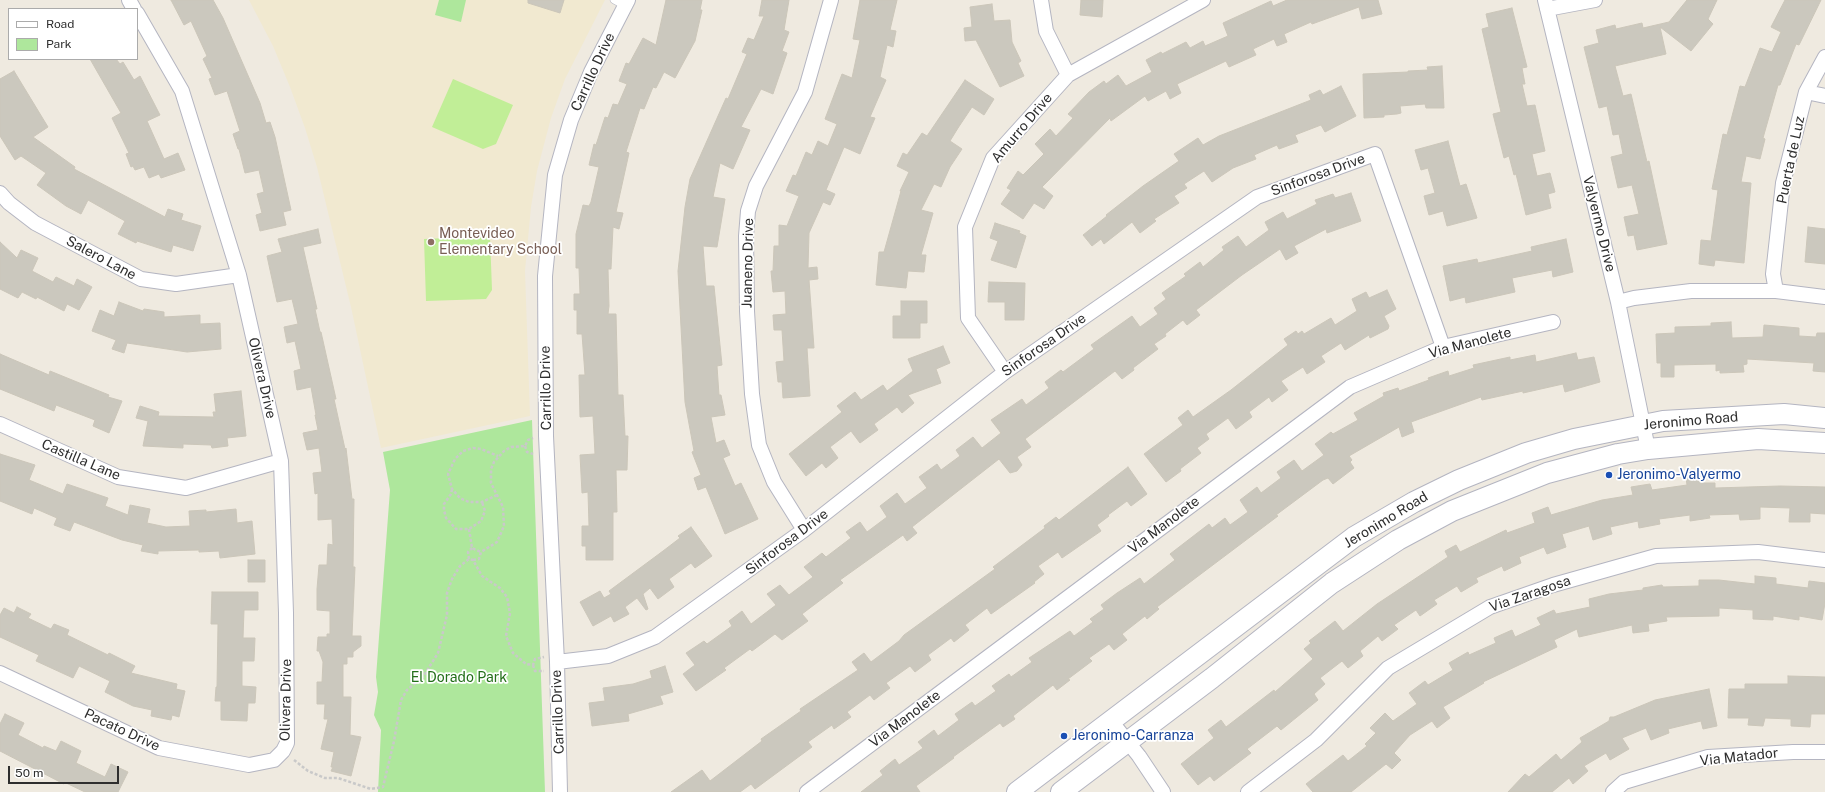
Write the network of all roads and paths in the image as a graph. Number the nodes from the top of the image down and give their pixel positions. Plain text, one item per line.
1 (831, 0) edge
2 (1041, 0) edge
3 (1203, 0) edge
4 (1595, 0) edge
5 (623, 2) edge
6 (1546, 5) edge
7 (138, 16) edge
8 (1825, 57) edge
9 (1068, 75) junction
10 (1806, 92) junction
11 (1825, 96) edge
12 (0, 193) edge
13 (239, 275) junction
14 (1776, 291) junction
15 (1825, 297) edge
16 (1618, 302) junction
17 (1553, 322) dead end
18 (1443, 347) junction
19 (1004, 372) junction
20 (1825, 418) edge
21 (0, 424) edge
22 (1643, 425) junction
23 (546, 436) junction
24 (1825, 442) edge
25 (1648, 449) junction
26 (498, 456) junction
27 (281, 460) junction
28 (452, 489) junction
29 (497, 495) junction
30 (482, 502) junction
31 (469, 530) junction
32 (804, 530) junction
33 (472, 548) junction
34 (481, 552) junction
35 (469, 559) junction
36 (473, 560) junction
37 (1825, 560) edge
38 (556, 658) junction
39 (0, 673) edge
40 (1111, 721) junction
41 (1127, 742) junction
42 (1825, 752) edge
43 (274, 760) joint
44 (300, 765) dead end
45 (560, 792) edge
46 (807, 792) edge
47 (1016, 792) edge
48 (1061, 792) edge
49 (1163, 792) edge
50 (1248, 792) edge
51 (1612, 792) edge

1 - 32 street, Juaneno Drive
2 - 9 street
3 - 9 street, Amurro Drive
4 - 6 street
5 - 23 street, Carrillo Drive
6 - 16 street, Valyermo Drive
7 - 13 street, Olivera Drive
8 - 10 street, Puerta de Luz
9 - 19 street, Amurro Drive
10 - 11 street
10 - 14 street, Puerta de Luz
12 - 13 street, Salero Lane
13 - 27 street, Olivera Drive
14 - 15 street
14 - 16 street
16 - 22 street, Valyermo Drive
17 - 18 street, Via Manolete
18 - 19 street, Sinforosa Drive
18 - 46 street, Via Manolete
19 - 32 street, Sinforosa Drive
20 - 22 main road, Jeronimo Road
21 - 27 street, Castilla Lane
22 - 25 street, Valyermo Drive
22 - 40 main road, Jeronimo Road
23 - 26 path
23 - 38 street, Carrillo Drive
24 - 25 main road, Jeronimo Road
25 - 41 main road, Jeronimo Road
26 - 28 path
26 - 29 path
27 - 43 street, Olivera Drive
28 - 30 path
28 - 31 path
29 - 30 path
29 - 34 path
30 - 31 path
31 - 33 path
32 - 38 street, Sinforosa Drive
33 - 34 path
33 - 35 path
34 - 36 path
35 - 36 path
35 - 44 path
36 - 38 path
37 - 50 street, Via Zaragosa
38 - 45 street, Carrillo Drive
39 - 43 street, Pacato Drive
40 - 41 street
40 - 47 main road, Jeronimo Road
41 - 48 main road, Jeronimo Road
41 - 49 street
42 - 51 street, Via Matador

